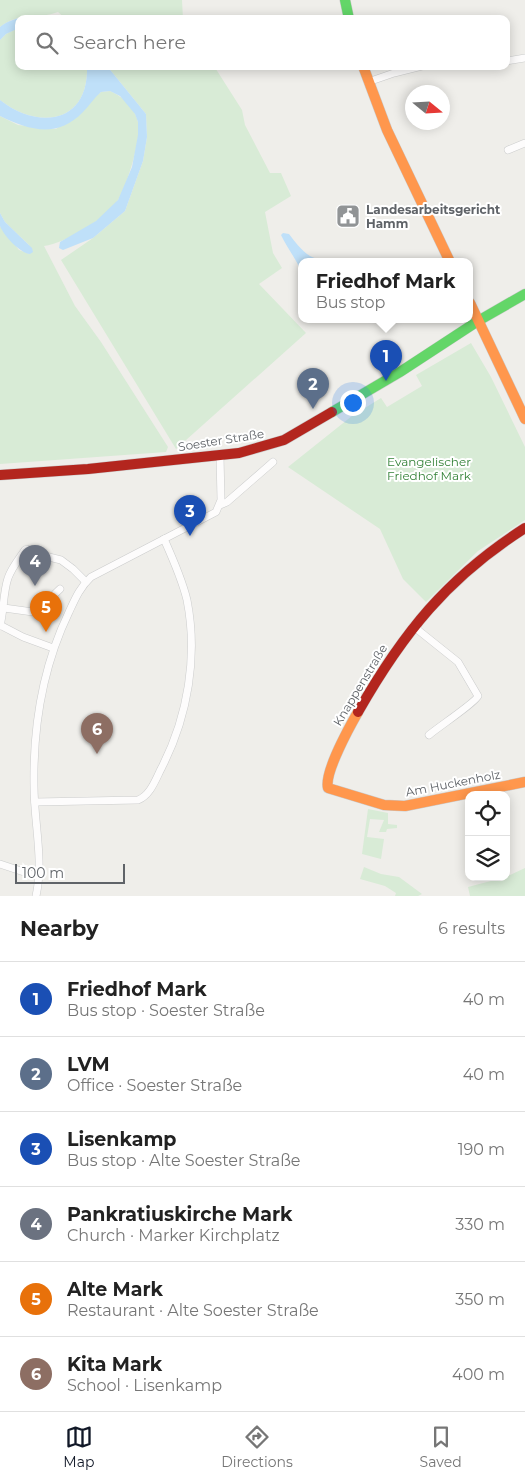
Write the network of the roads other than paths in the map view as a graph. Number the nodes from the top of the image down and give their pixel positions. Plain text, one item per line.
1 (345, 0) edge
2 (348, 15) edge
3 (525, 58) edge
4 (510, 60) edge
5 (364, 70) edge
6 (406, 70) edge
7 (368, 82) junction
8 (525, 143) edge
9 (508, 150) dead end
10 (448, 258) edge
11 (525, 294) edge
12 (473, 310) edge
13 (478, 321) junction
14 (525, 419) edge
15 (220, 456) junction
16 (273, 462) dead end
17 (0, 475) edge
18 (220, 505) junction
19 (525, 528) edge
20 (164, 539) junction
21 (86, 582) junction
22 (60, 589) dead end
23 (4, 608) junction
24 (0, 625) edge
25 (413, 626) junction
26 (53, 648) junction
27 (429, 735) dead end
28 (525, 782) edge
29 (328, 788) joint
30 (35, 802) junction
31 (0, 864) edge
32 (39, 876) junction
33 (36, 896) edge

1 - 2 street
3 - 4 street
5 - 7 street
6 - 7 street
7 - 10 street
8 - 9 street
11 - 13 street, Soester Straße
12 - 13 street
13 - 14 street
13 - 15 street, Soester Straße
15 - 17 street, Soester Straße
15 - 18 street
16 - 18 street
18 - 20 street
19 - 25 street, Knappenstraße
20 - 21 street
20 - 30 street
21 - 23 street
21 - 26 street
22 - 23 street
23 - 24 street
24 - 26 street
25 - 27 street
25 - 29 street, Knappenstraße
26 - 30 street
28 - 29 street, Am Huckenholz
30 - 32 street
31 - 32 street
32 - 33 street

